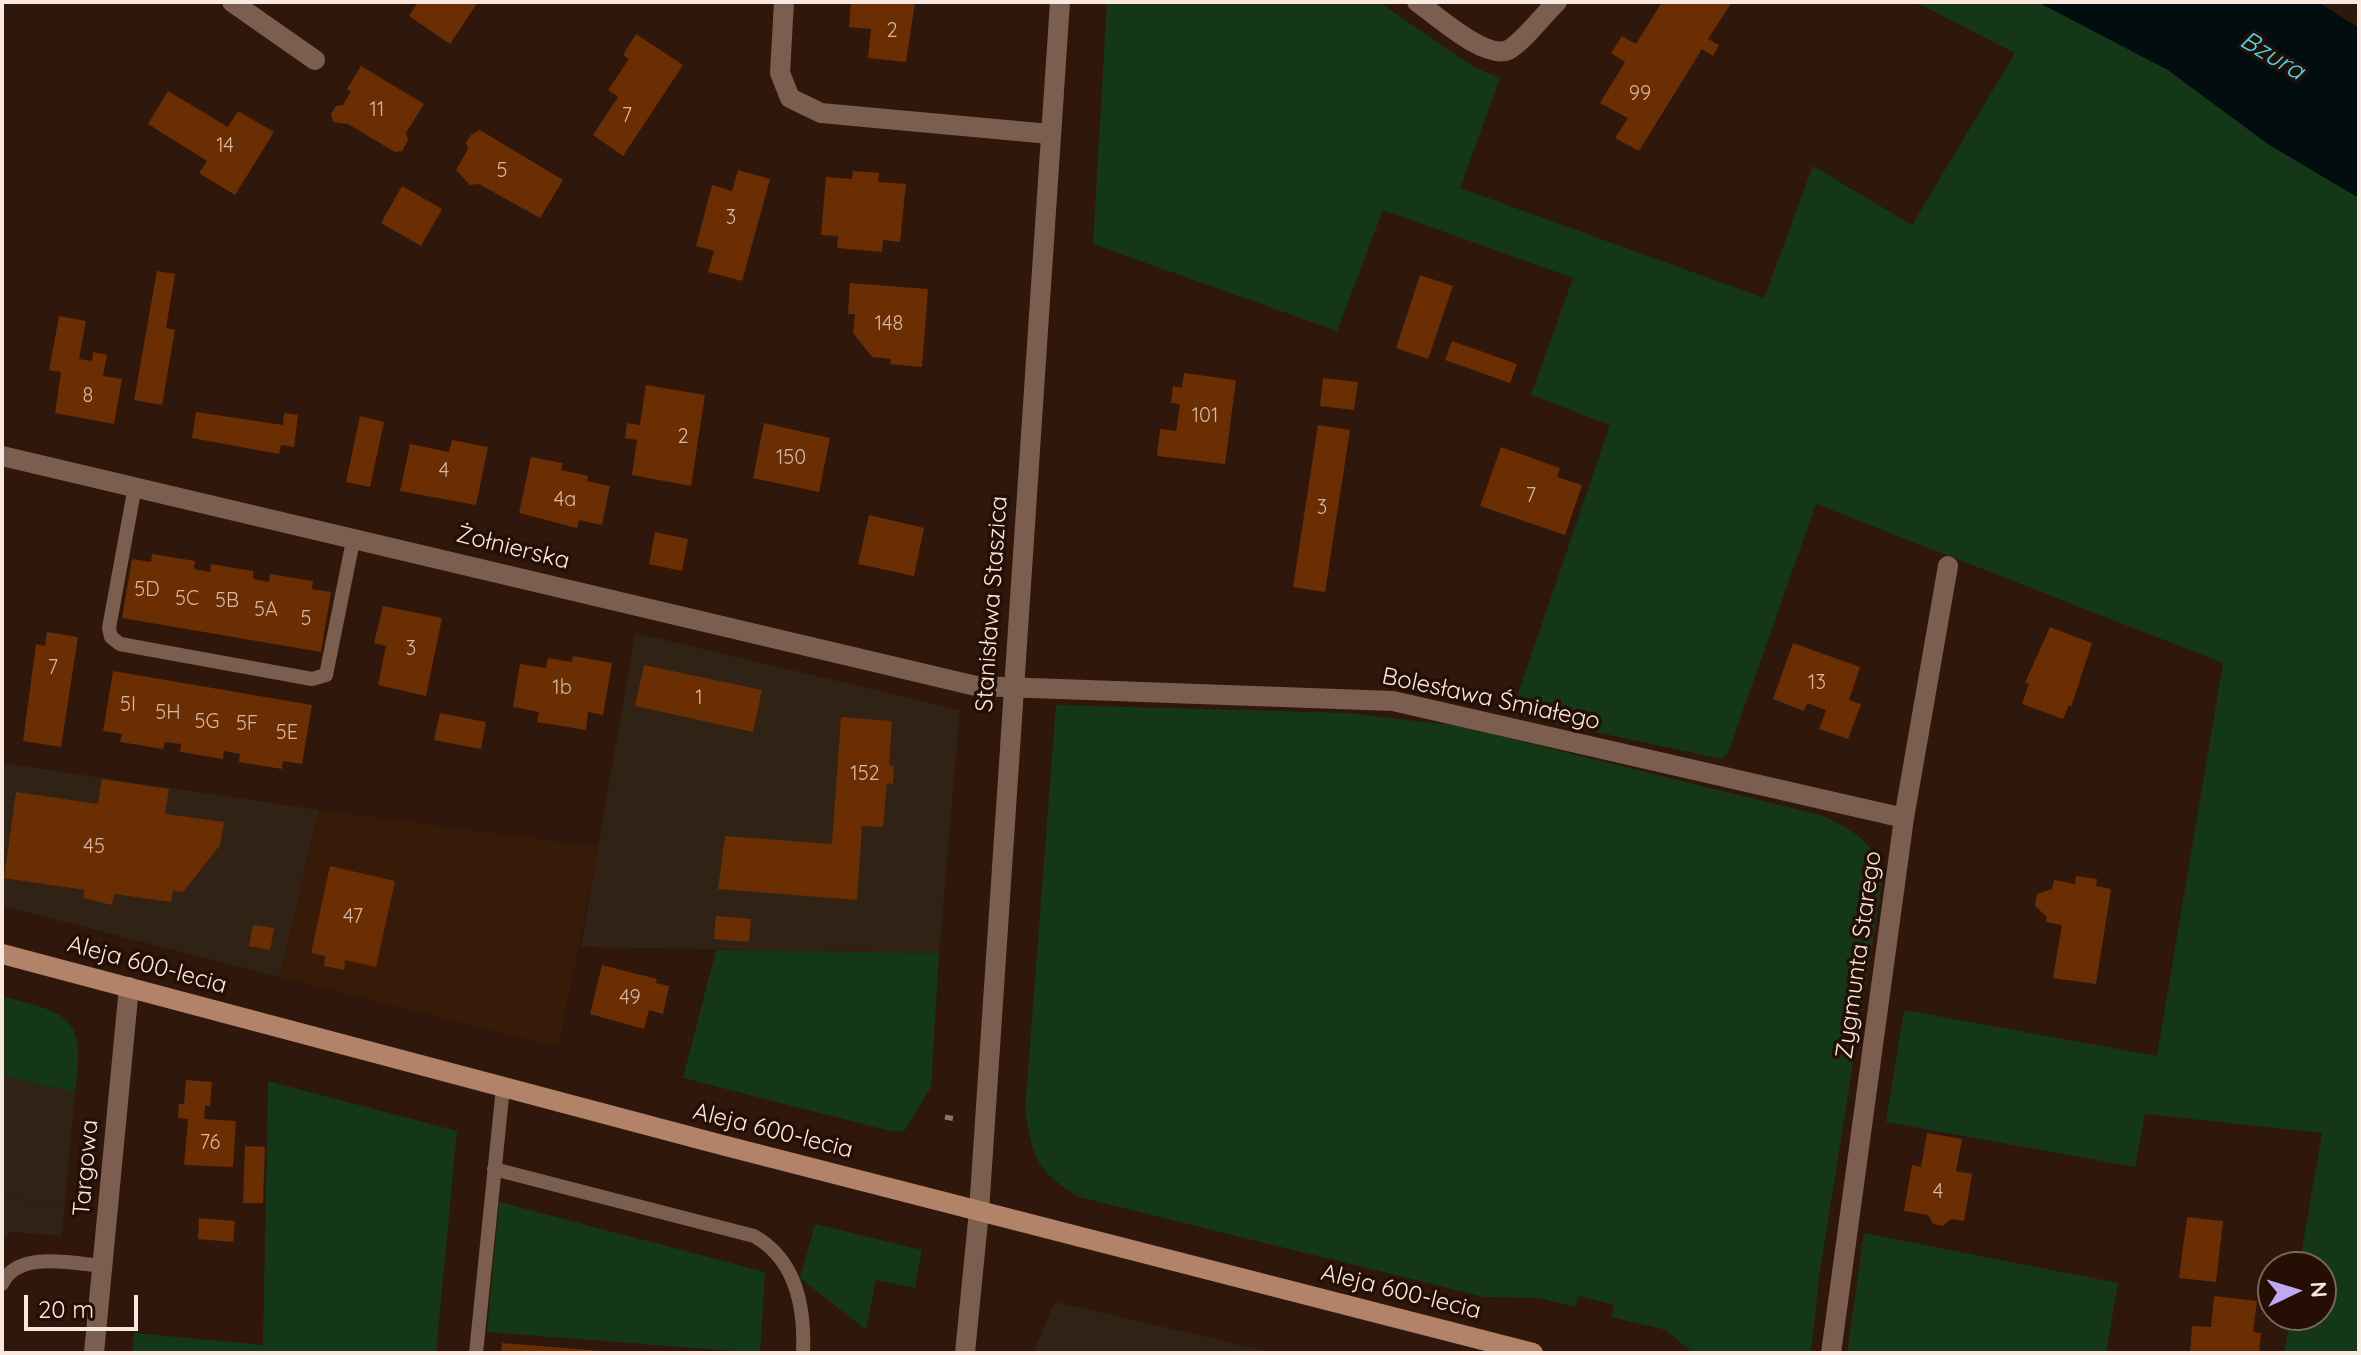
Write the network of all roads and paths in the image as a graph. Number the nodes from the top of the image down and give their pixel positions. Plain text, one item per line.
1 (232, 2) edge
2 (784, 2) edge
3 (1060, 2) edge
4 (1417, 2) edge
5 (1557, 2) edge
6 (315, 60) dead end
7 (1050, 134) junction
8 (2, 456) edge
9 (135, 486) junction
10 (354, 536) junction
11 (1948, 566) dead end
12 (1012, 689) junction
13 (1904, 818) junction
14 (2, 954) edge
15 (129, 987) junction
16 (503, 1087) junction
17 (494, 1169) junction
18 (979, 1211) junction
19 (102, 1266) junction
20 (2, 1284) edge
21 (94, 1353) edge
22 (476, 1353) edge
23 (803, 1353) edge
24 (965, 1353) edge
25 (1533, 1353) edge
26 (1831, 1353) edge

1 - 6 street
2 - 7 street
3 - 7 street, Stanisława Staszica
4 - 5 street
7 - 12 street, Stanisława Staszica
8 - 9 street, Żołnierska
9 - 10 street, Żołnierska
9 - 10 lane
10 - 12 street, Żołnierska
11 - 13 street, Zygmunta Starego
12 - 13 street, Bolesława Śmiałego
12 - 18 street, Stanisława Staszica
13 - 26 street, Zygmunta Starego
14 - 15 main road, Aleja 600-lecia
15 - 16 main road, Aleja 600-lecia
15 - 19 street, Targowa
16 - 17 lane
16 - 18 main road, Aleja 600-lecia
17 - 22 lane
17 - 23 lane
18 - 24 street, Stanisława Staszica
18 - 25 main road, Aleja 600-lecia
19 - 20 lane
19 - 21 street, Targowa

